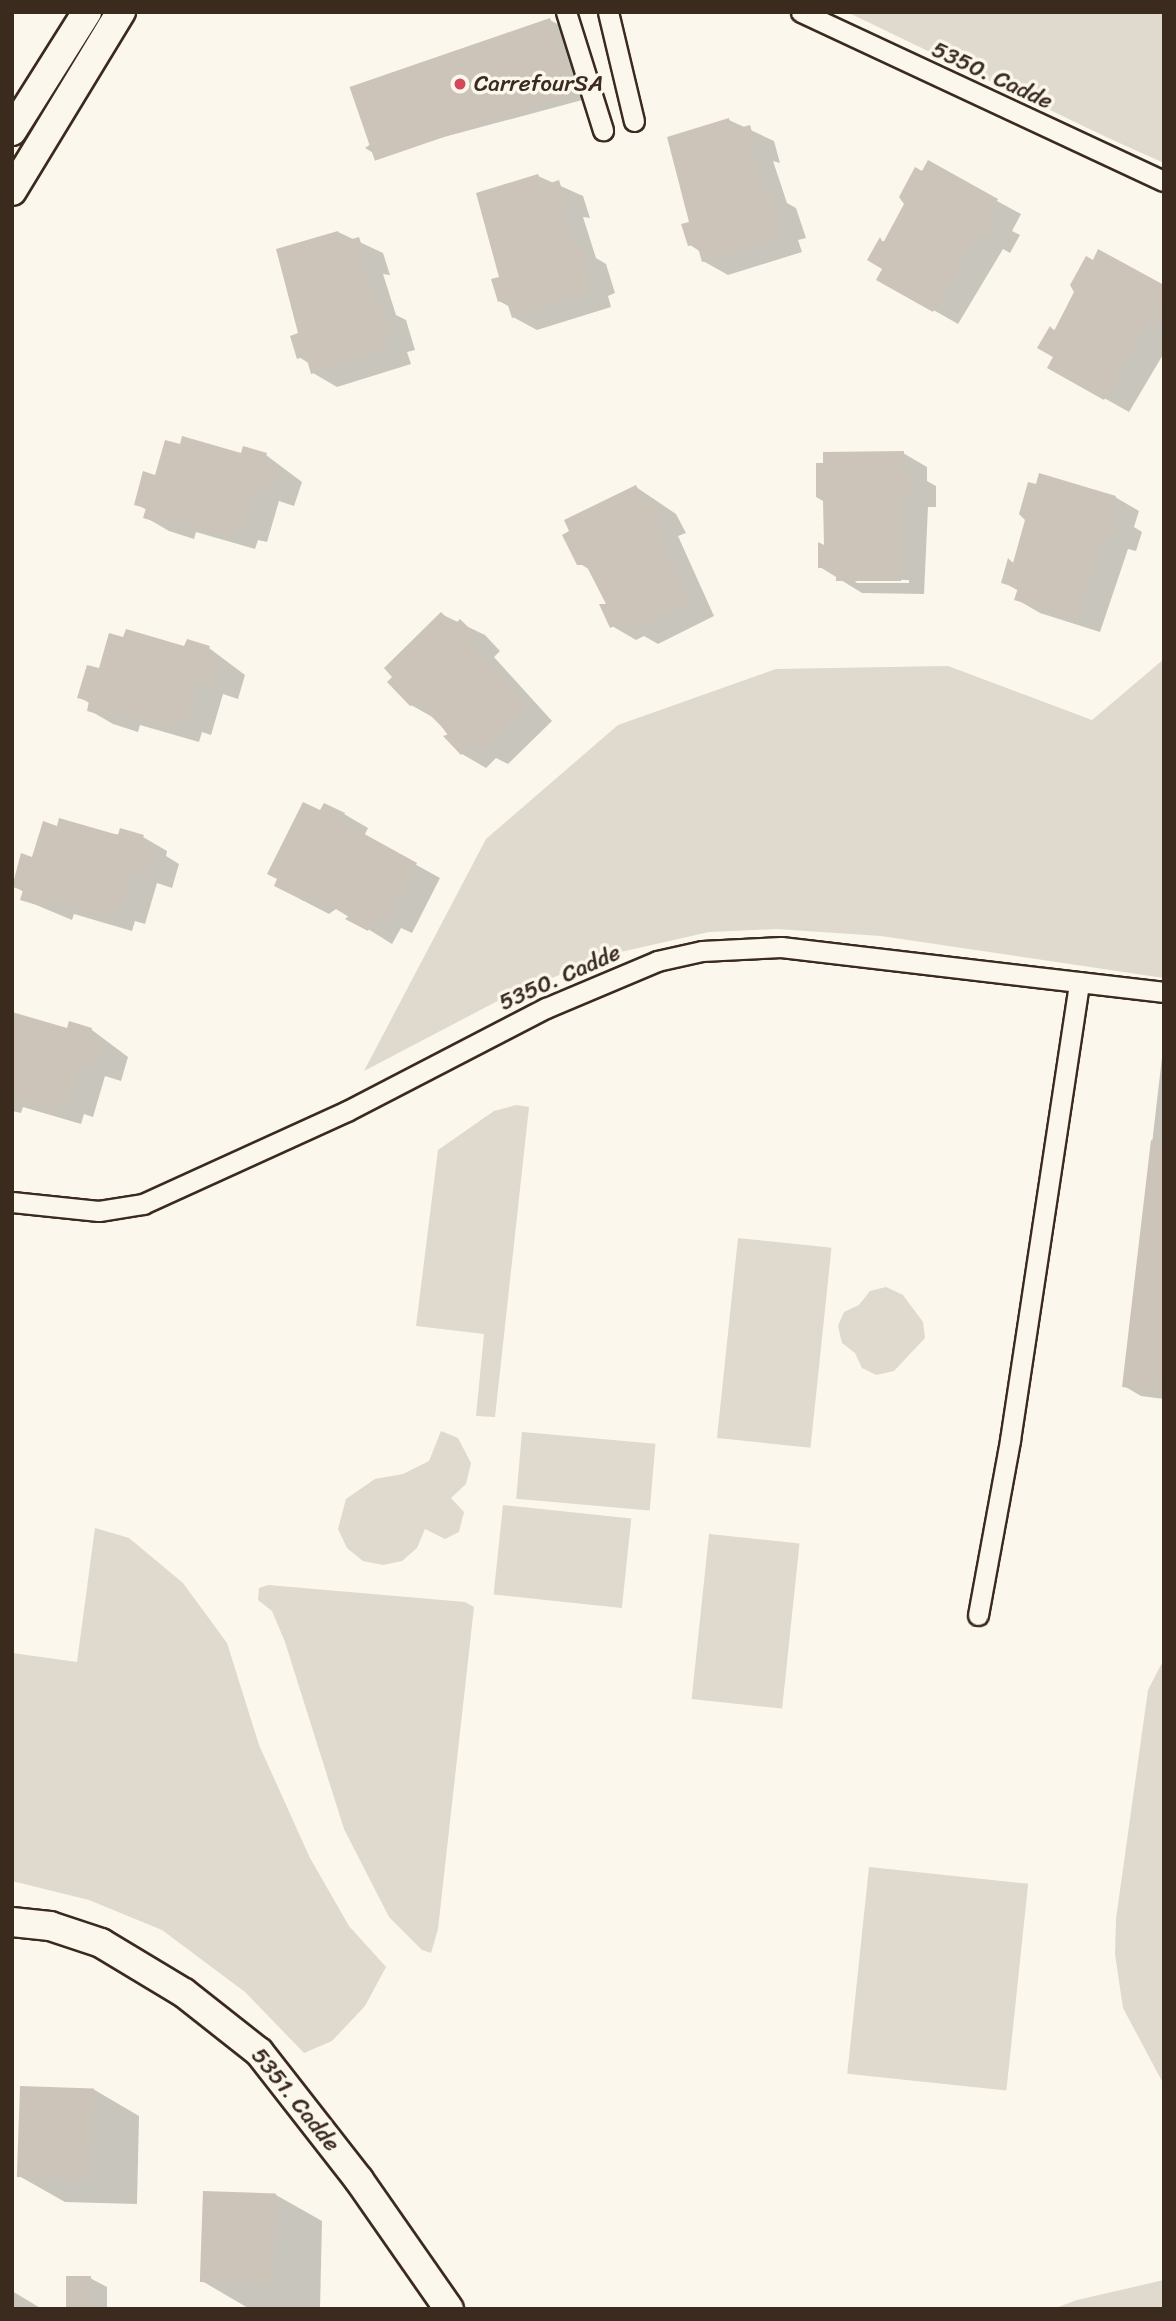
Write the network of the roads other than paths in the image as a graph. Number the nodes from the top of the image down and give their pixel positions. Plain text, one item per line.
1 (88, 12) edge
2 (121, 12) edge
3 (566, 12) edge
4 (608, 12) edge
5 (801, 12) edge
6 (634, 121) dead end
7 (603, 130) dead end
8 (12, 131) edge
9 (1164, 181) edge
10 (12, 191) edge
11 (1079, 982) junction
12 (1164, 992) edge
13 (12, 1202) edge
14 (978, 1615) dead end
15 (12, 1922) edge
16 (449, 2309) edge

1 - 8 street
2 - 10 street
3 - 7 street
4 - 6 street
5 - 9 street, 5350. Cadde
11 - 12 street, 5350. Cadde
11 - 13 street, 5350. Cadde
11 - 14 street
15 - 16 street, 5351. Cadde

